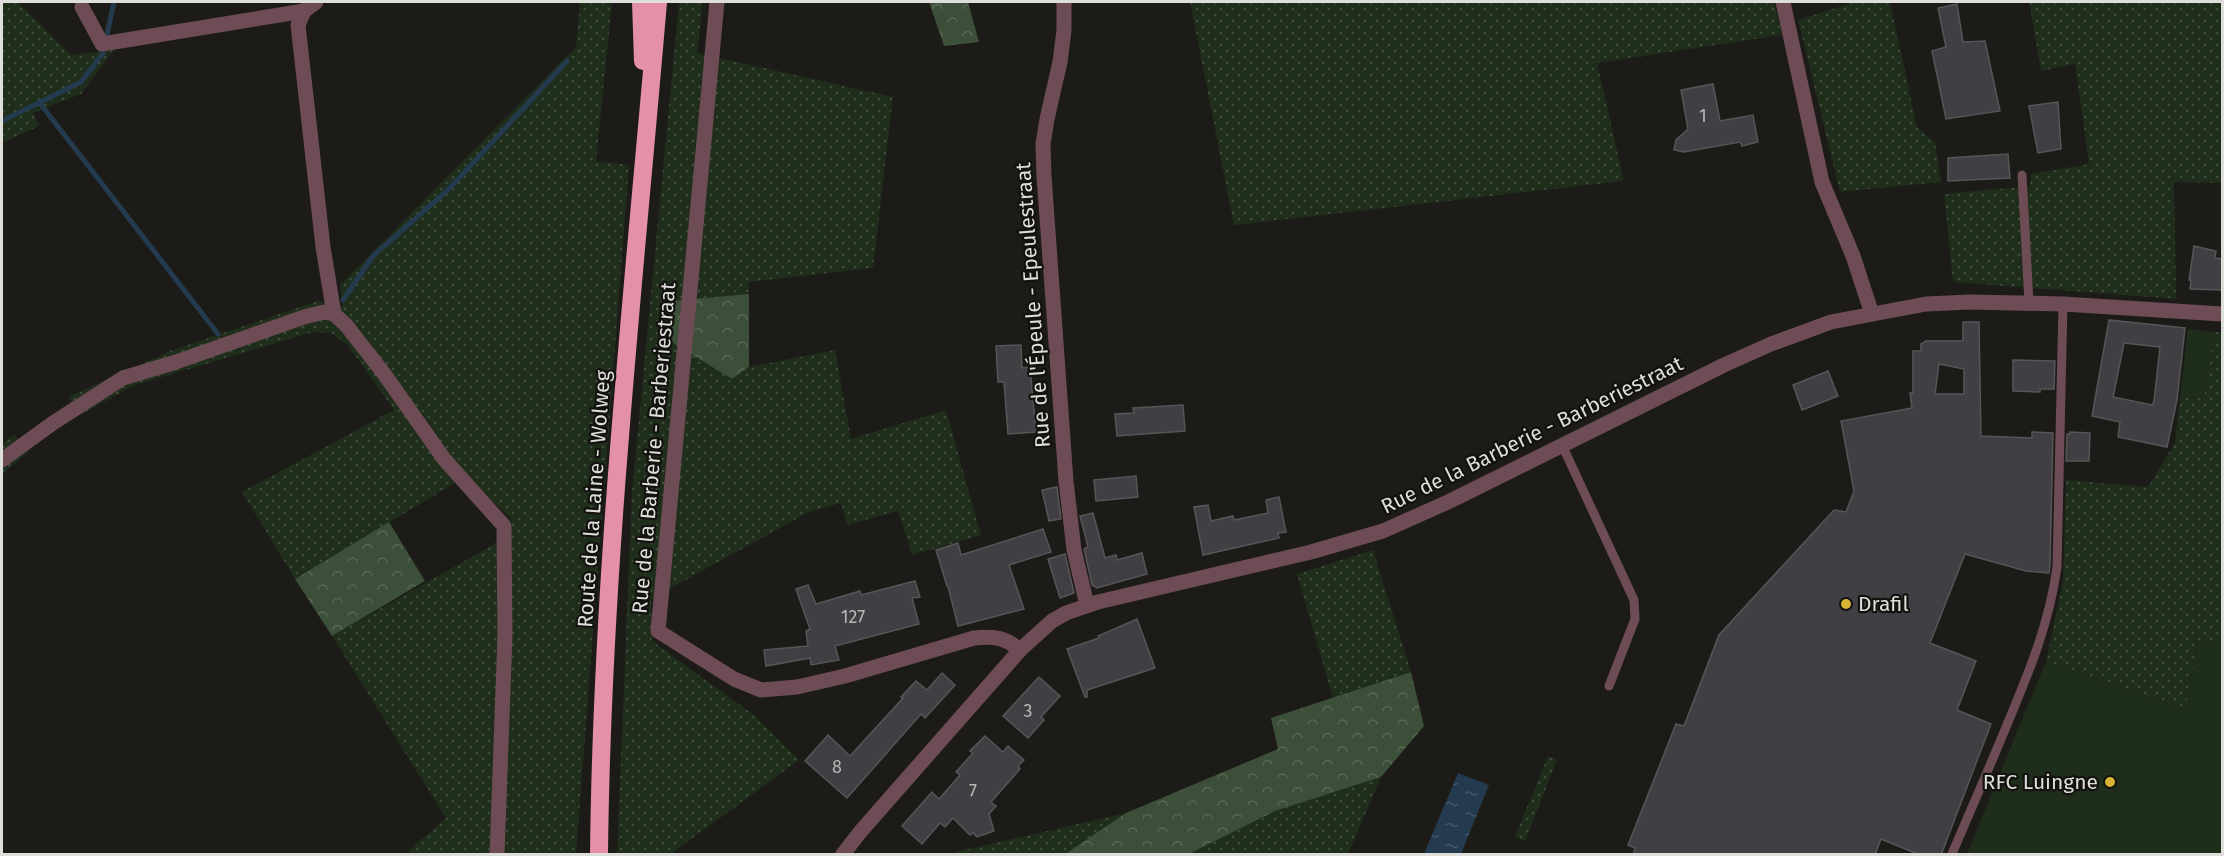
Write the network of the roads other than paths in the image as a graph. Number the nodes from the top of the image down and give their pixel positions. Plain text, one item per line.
1 (641, 2) edge
2 (658, 2) edge
3 (717, 2) edge
4 (1064, 2) edge
5 (1783, 2) edge
6 (310, 6) edge
7 (82, 7) dead end
8 (646, 147) junction
9 (2022, 175) dead end
10 (2029, 303) junction
11 (2063, 304) junction
12 (334, 314) junction
13 (1872, 314) junction
14 (2223, 314) edge
15 (1562, 445) junction
16 (2, 460) edge
17 (1088, 605) junction
18 (1020, 650) junction
19 (1609, 686) dead end
20 (497, 855) edge
21 (599, 855) edge
22 (843, 855) edge
23 (1952, 855) edge

1 - 8 highway, Route de la Laine - Wolweg
2 - 8 highway, Route de la Laine - Wolweg
3 - 18 street, Rue de la Barberie - Barberiestraat
4 - 17 street, Rue de l'Épeule - Epeulestraat
5 - 13 street
6 - 7 street
6 - 12 street
8 - 21 highway, Route de la Laine - Wolweg
9 - 10 lane
10 - 11 street, Rue de la Barberie - Barberiestraat
10 - 13 street, Rue de la Barberie - Barberiestraat
11 - 14 street, Rue de la Barberie - Barberiestraat
11 - 23 lane
12 - 16 street
12 - 20 street
13 - 15 street, Rue de la Barberie - Barberiestraat
15 - 17 street, Rue de la Barberie - Barberiestraat
15 - 19 lane
17 - 18 street, Rue de la Barberie - Barberiestraat
18 - 22 street

